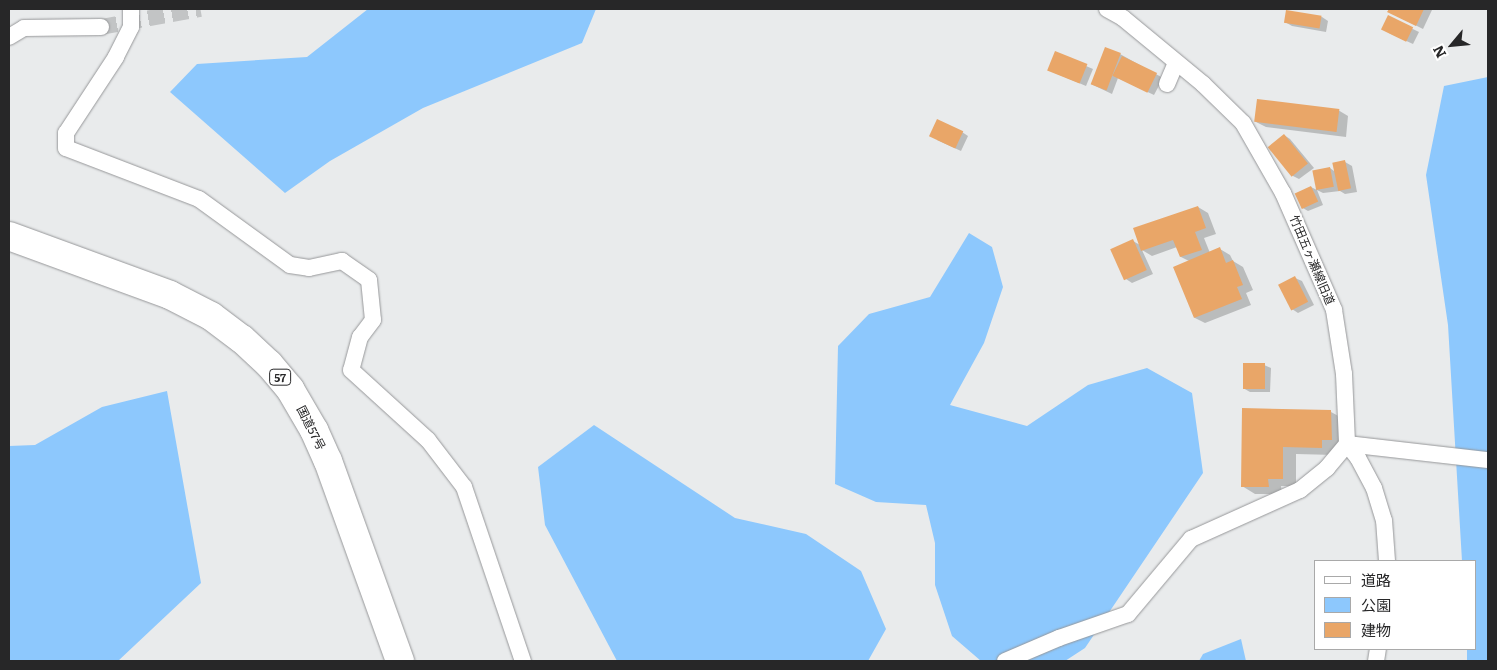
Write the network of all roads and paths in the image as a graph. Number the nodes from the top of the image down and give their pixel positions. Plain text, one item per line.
1 (131, 9) edge
2 (1107, 9) edge
3 (101, 26) tunnel mouth
4 (9, 36) edge
5 (1176, 63) junction
6 (1167, 84) dead end
7 (9, 236) edge
8 (1347, 444) junction
9 (1488, 460) edge
10 (1387, 560) edge
11 (400, 661) edge
12 (523, 661) edge
13 (1005, 661) edge

1 - 12 street
2 - 5 street, 竹田五ヶ瀬線旧道
3 - 4 street
5 - 6 street
5 - 8 street, 竹田五ヶ瀬線旧道
7 - 11 highway, 国道57号 / 57
8 - 9 street
8 - 10 street
8 - 13 street

